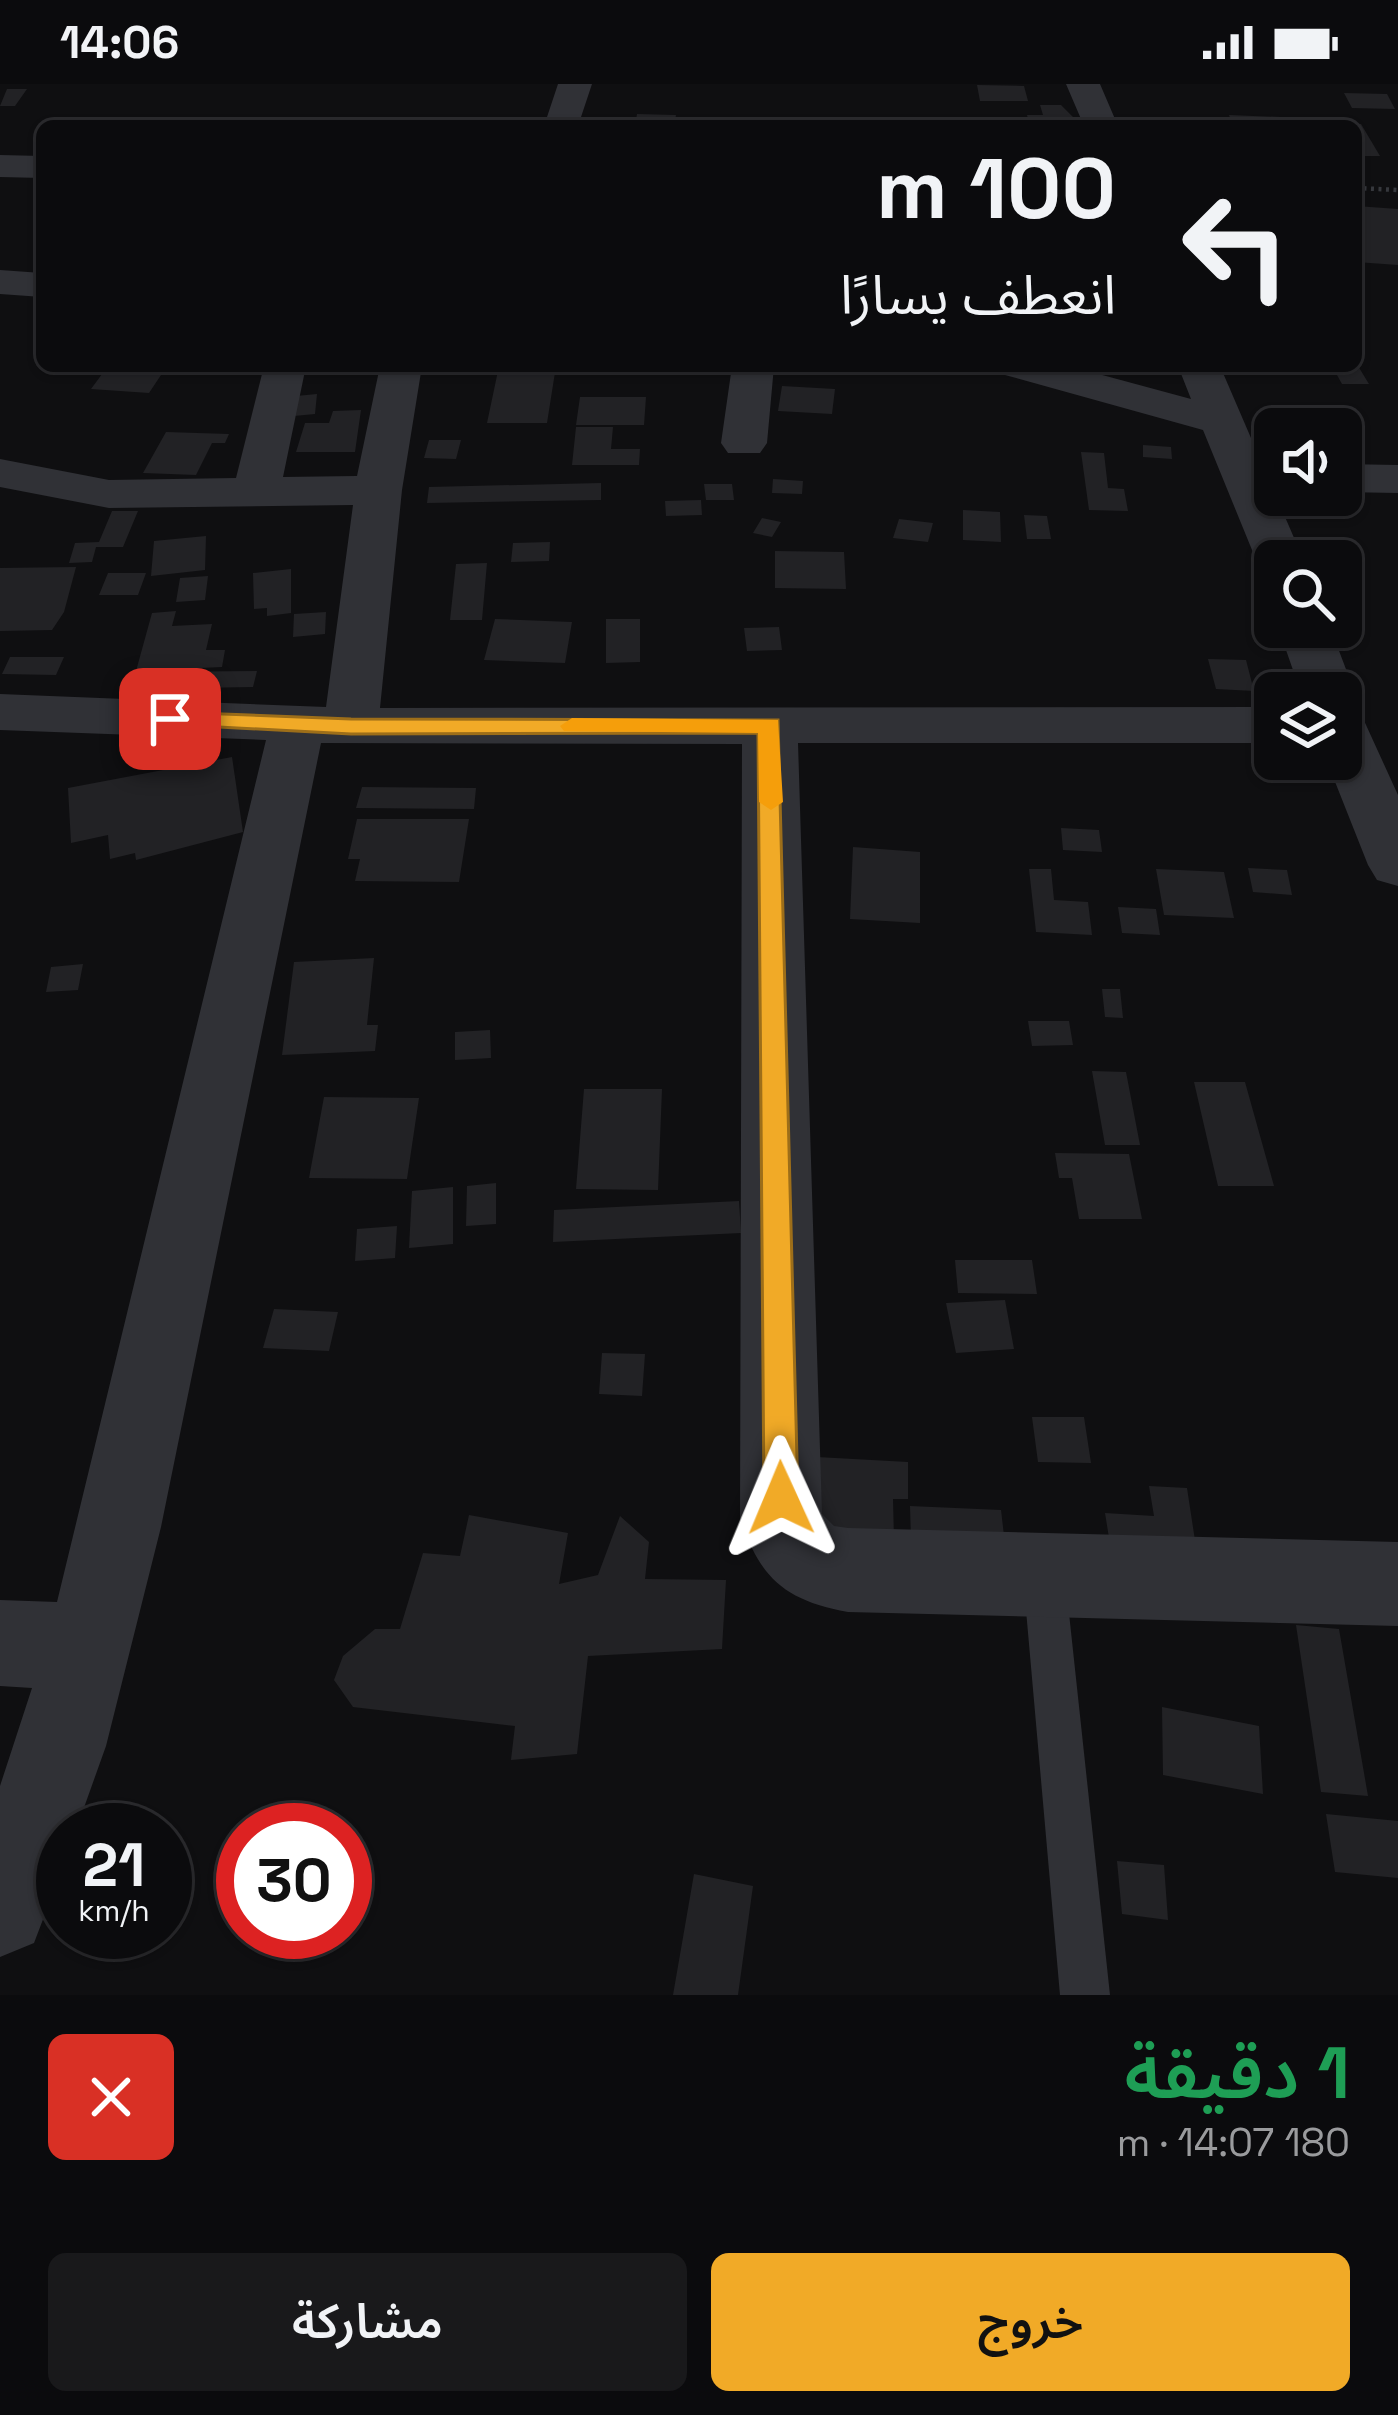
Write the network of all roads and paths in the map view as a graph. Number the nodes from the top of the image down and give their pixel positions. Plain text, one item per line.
1 (574, 84) edge
2 (1083, 84) edge
3 (563, 120) edge
4 (1099, 120) edge
5 (0, 166) edge
6 (36, 167) edge
7 (1362, 188) edge
8 (1398, 190) edge
9 (0, 281) edge
10 (36, 284) edge
11 (284, 372) edge
12 (400, 372) edge
13 (752, 372) edge
14 (1042, 372) edge
15 (1201, 372) edge
16 (1221, 421) junction
17 (744, 443) dead end
18 (1254, 467) edge
19 (0, 472) edge
20 (1362, 478) edge
21 (1398, 478) edge
22 (378, 490) junction
23 (256, 493) junction
24 (0, 712) edge
25 (770, 725) junction
26 (1254, 725) edge
27 (1398, 725) edge
28 (324, 726) junction
29 (1362, 726) edge
30 (1362, 778) edge
31 (1398, 866) edge
32 (1044, 1576) junction
33 (1398, 1584) edge
34 (0, 1643) edge
35 (88, 1647) junction
36 (0, 1909) edge
37 (1085, 1995) edge

1 - 3 street
2 - 4 street
5 - 6 street
7 - 8 path
9 - 10 street
11 - 23 street
12 - 22 street
13 - 17 street
14 - 16 street
15 - 16 street
16 - 18 street
19 - 23 street
20 - 21 street
22 - 23 street
22 - 28 street
24 - 28 street
25 - 26 street
25 - 28 street
25 - 32 street
27 - 29 street
28 - 35 street
30 - 31 street
32 - 33 street
32 - 37 lane
34 - 35 street
35 - 36 street

